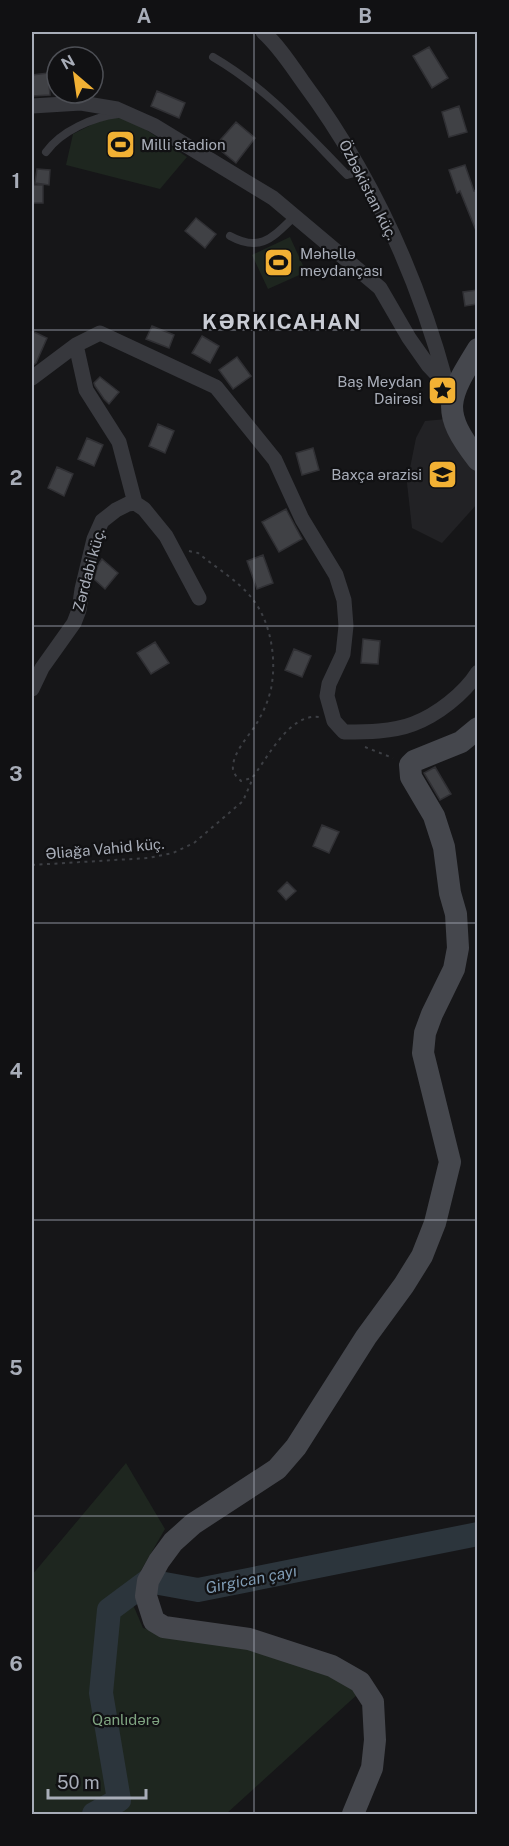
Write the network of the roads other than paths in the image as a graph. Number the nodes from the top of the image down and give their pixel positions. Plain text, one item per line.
1 (263, 32) edge
2 (213, 57) dead end
3 (32, 106) edge
4 (126, 113) junction
5 (46, 152) dead end
6 (357, 165) junction
7 (295, 216) junction
8 (230, 236) dead end
9 (76, 345) junction
10 (477, 349) edge
11 (32, 378) edge
12 (449, 392) junction
13 (477, 460) edge
14 (135, 503) junction
15 (199, 598) dead end
16 (477, 672) edge
17 (32, 689) edge
18 (477, 728) edge
19 (353, 1815) edge

1 - 6 street, Özbəkistan küç.
2 - 6 lane
3 - 4 street
4 - 5 lane
4 - 7 street
6 - 12 street, Özbəkistan küç.
7 - 8 lane
7 - 12 street
9 - 11 street
9 - 14 street
9 - 16 street
10 - 12 street
12 - 13 street
14 - 15 street
14 - 17 street, Zərdabi küç.
18 - 19 street

